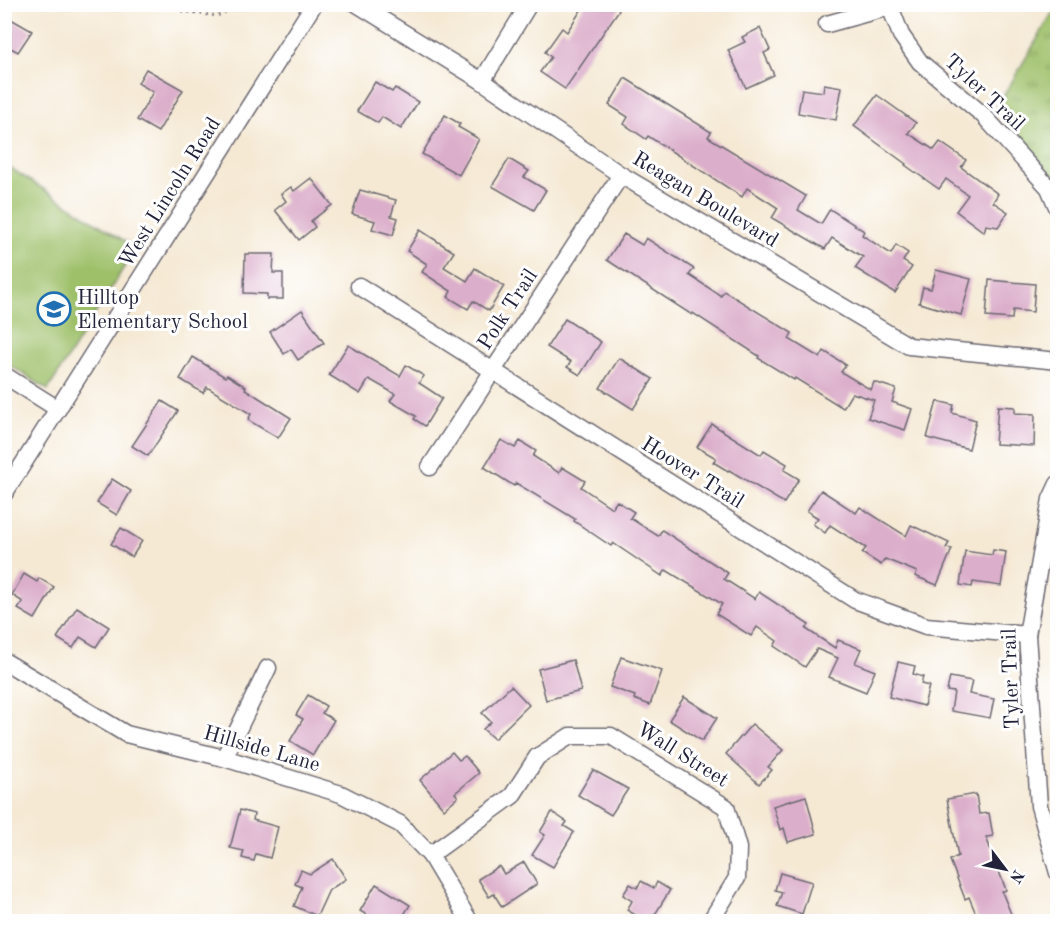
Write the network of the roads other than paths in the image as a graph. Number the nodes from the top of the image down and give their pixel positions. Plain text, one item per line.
1 (314, 4) edge
2 (357, 4) edge
3 (530, 4) edge
4 (889, 6) edge
5 (827, 24) dead end
6 (482, 81) junction
7 (621, 175) junction
8 (1058, 209) edge
9 (359, 286) dead end
10 (1058, 361) edge
11 (492, 372) junction
12 (4, 375) edge
13 (58, 409) junction
14 (430, 467) dead end
15 (1058, 483) edge
16 (4, 494) edge
17 (1028, 635) junction
18 (4, 661) edge
19 (268, 668) dead end
20 (224, 758) junction
21 (430, 855) junction
22 (1058, 873) edge
23 (470, 921) edge
24 (710, 921) edge

1 - 13 street, West Lincoln Road
2 - 6 street, Reagan Boulevard
3 - 6 street
4 - 5 street
4 - 8 street, Tyler Trail
6 - 7 street, Reagan Boulevard
7 - 10 street, Reagan Boulevard
7 - 11 street, Polk Trail
9 - 11 street, Hoover Trail
11 - 14 street, Polk Trail
11 - 17 street, Hoover Trail
12 - 13 street
13 - 16 street, West Lincoln Road
15 - 17 street, Tyler Trail
17 - 22 street, Tyler Trail
18 - 20 street, Hillside Lane
19 - 20 street
20 - 21 street, Hillside Lane
21 - 23 street, Hillside Lane
21 - 24 street, Wall Street

